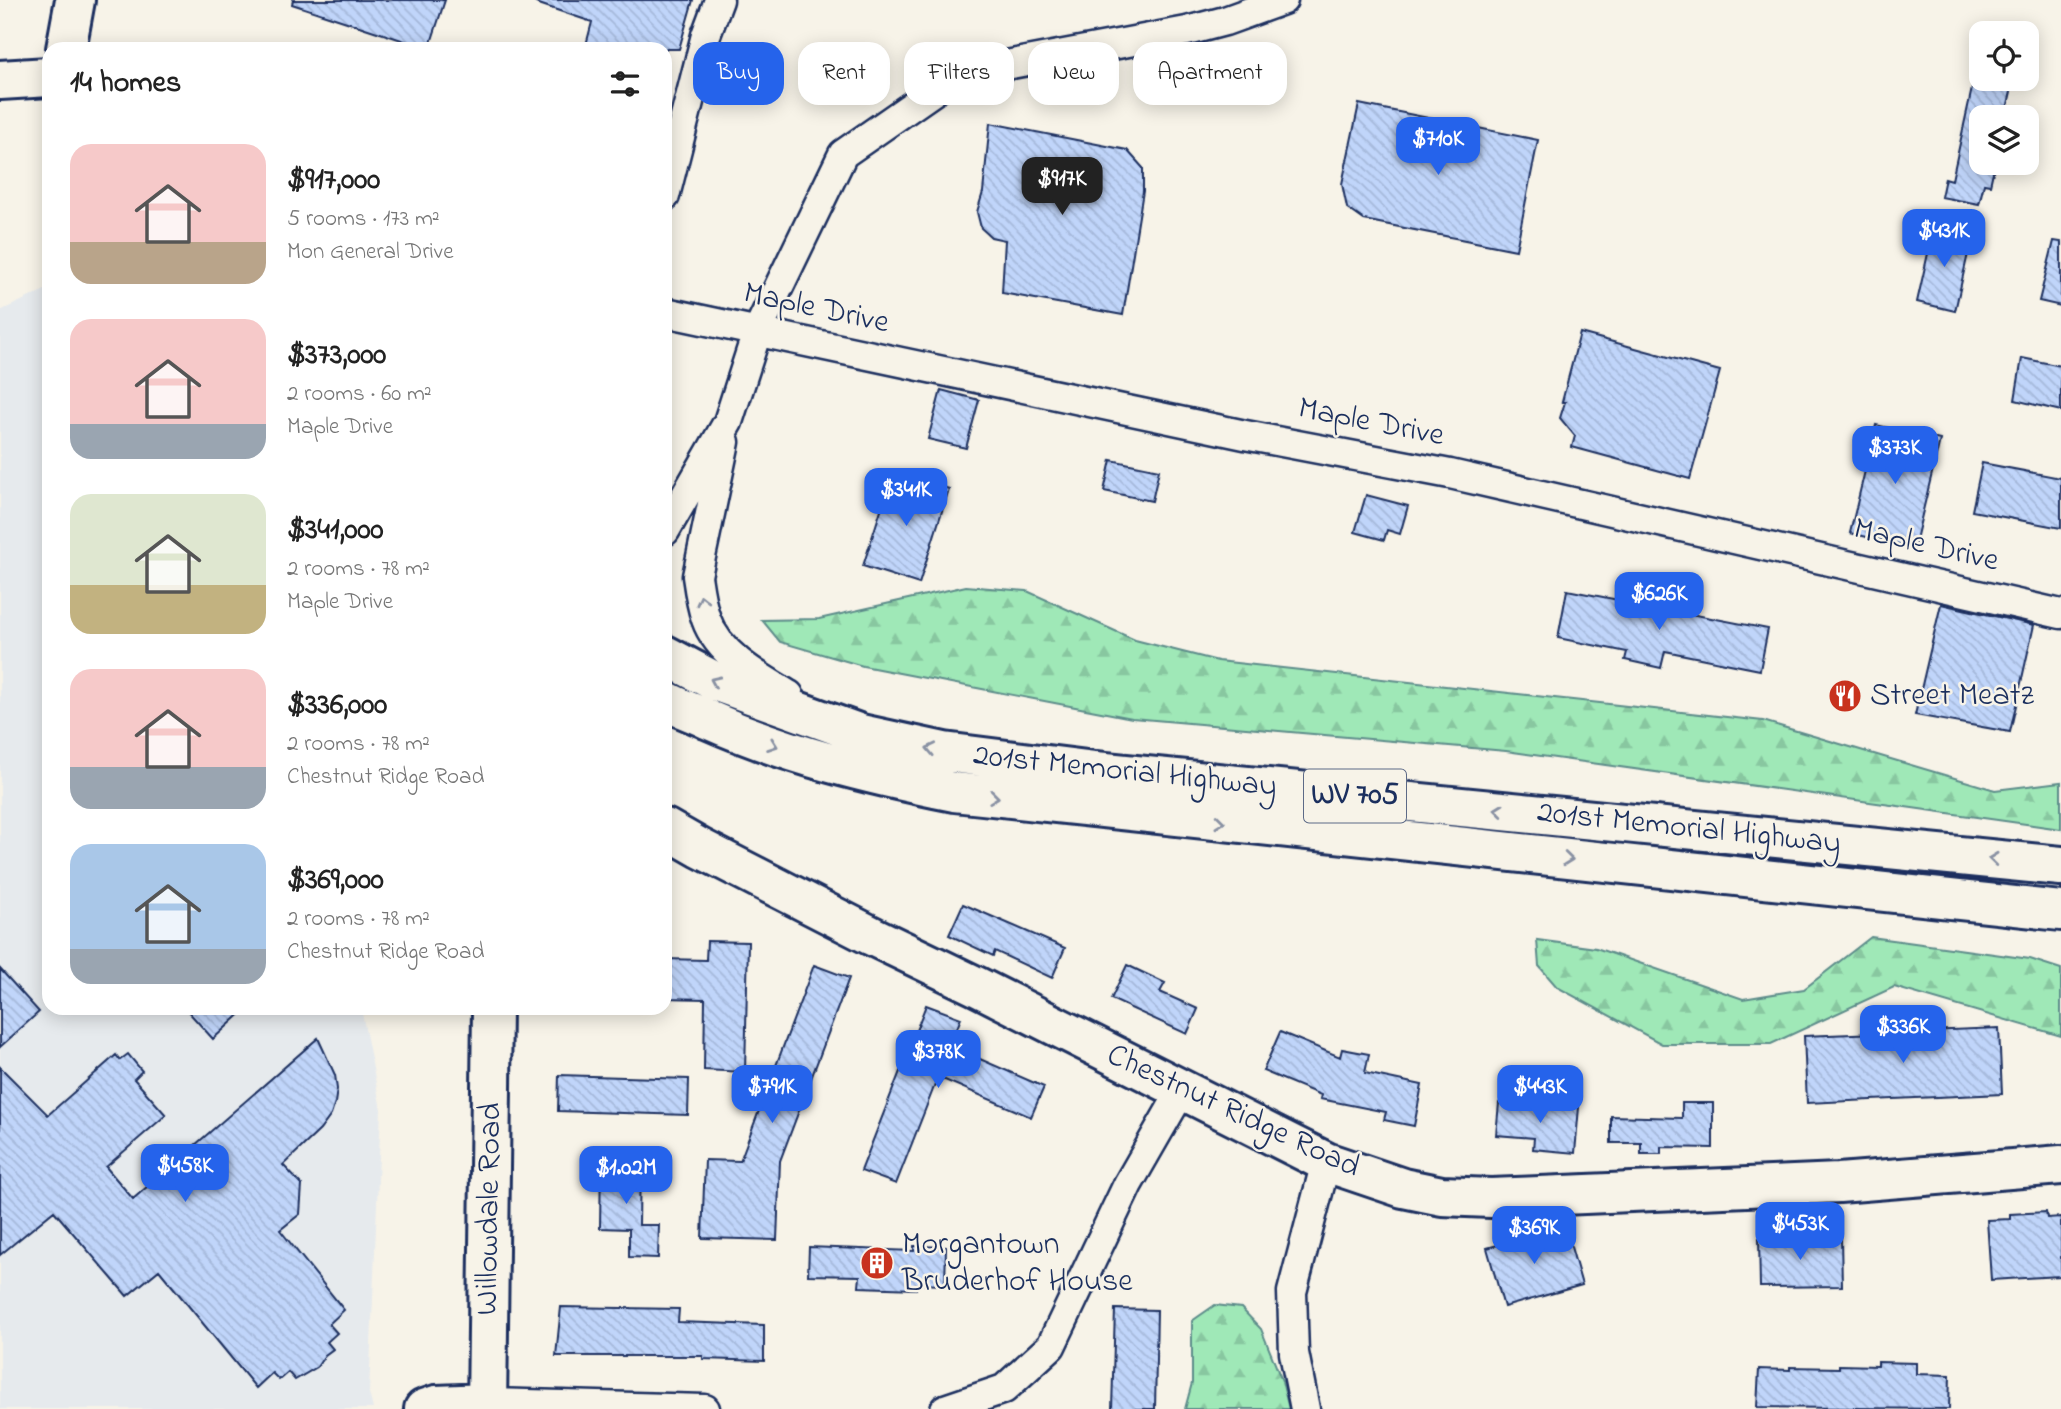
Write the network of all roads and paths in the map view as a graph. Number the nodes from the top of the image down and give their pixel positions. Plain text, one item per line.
1 (75, 0) edge
2 (719, 0) edge
3 (1283, 0) edge
4 (67, 42) edge
5 (42, 77) edge
6 (0, 80) edge
7 (672, 168) edge
8 (672, 314) edge
9 (757, 332) junction
10 (728, 422) junction
11 (672, 488) edge
12 (672, 519) edge
13 (2061, 614) edge
14 (672, 659) edge
15 (672, 703) edge
16 (860, 734) junction
17 (672, 832) edge
18 (2061, 866) edge
19 (2061, 911) edge
20 (492, 1015) edge
21 (1182, 1090) junction
22 (1326, 1162) junction
23 (2061, 1165) edge
24 (1009, 1399) edge
25 (487, 1406) edge
26 (424, 1409) edge
27 (705, 1409) edge
28 (945, 1409) edge
29 (1305, 1409) edge

1 - 4 main road
2 - 7 street
3 - 9 street
5 - 6 main road
8 - 9 street, Maple Drive
9 - 10 street
9 - 13 street, Maple Drive
10 - 11 street
10 - 12 street
16 -> 10 street
16 -> 14 main road, 201st Memorial Highway / WV 705
15 -> 19 main road, 201st Memorial Highway / WV 705
18 -> 16 main road, 201st Memorial Highway / WV 705
17 - 21 main road, Chestnut Ridge Road
20 - 25 main road, Willowdale Road
21 - 22 main road, Chestnut Ridge Road
21 - 24 street
22 - 23 main road, Chestnut Ridge Road
22 - 29 street
24 - 28 street
25 - 26 main road
25 - 27 street

